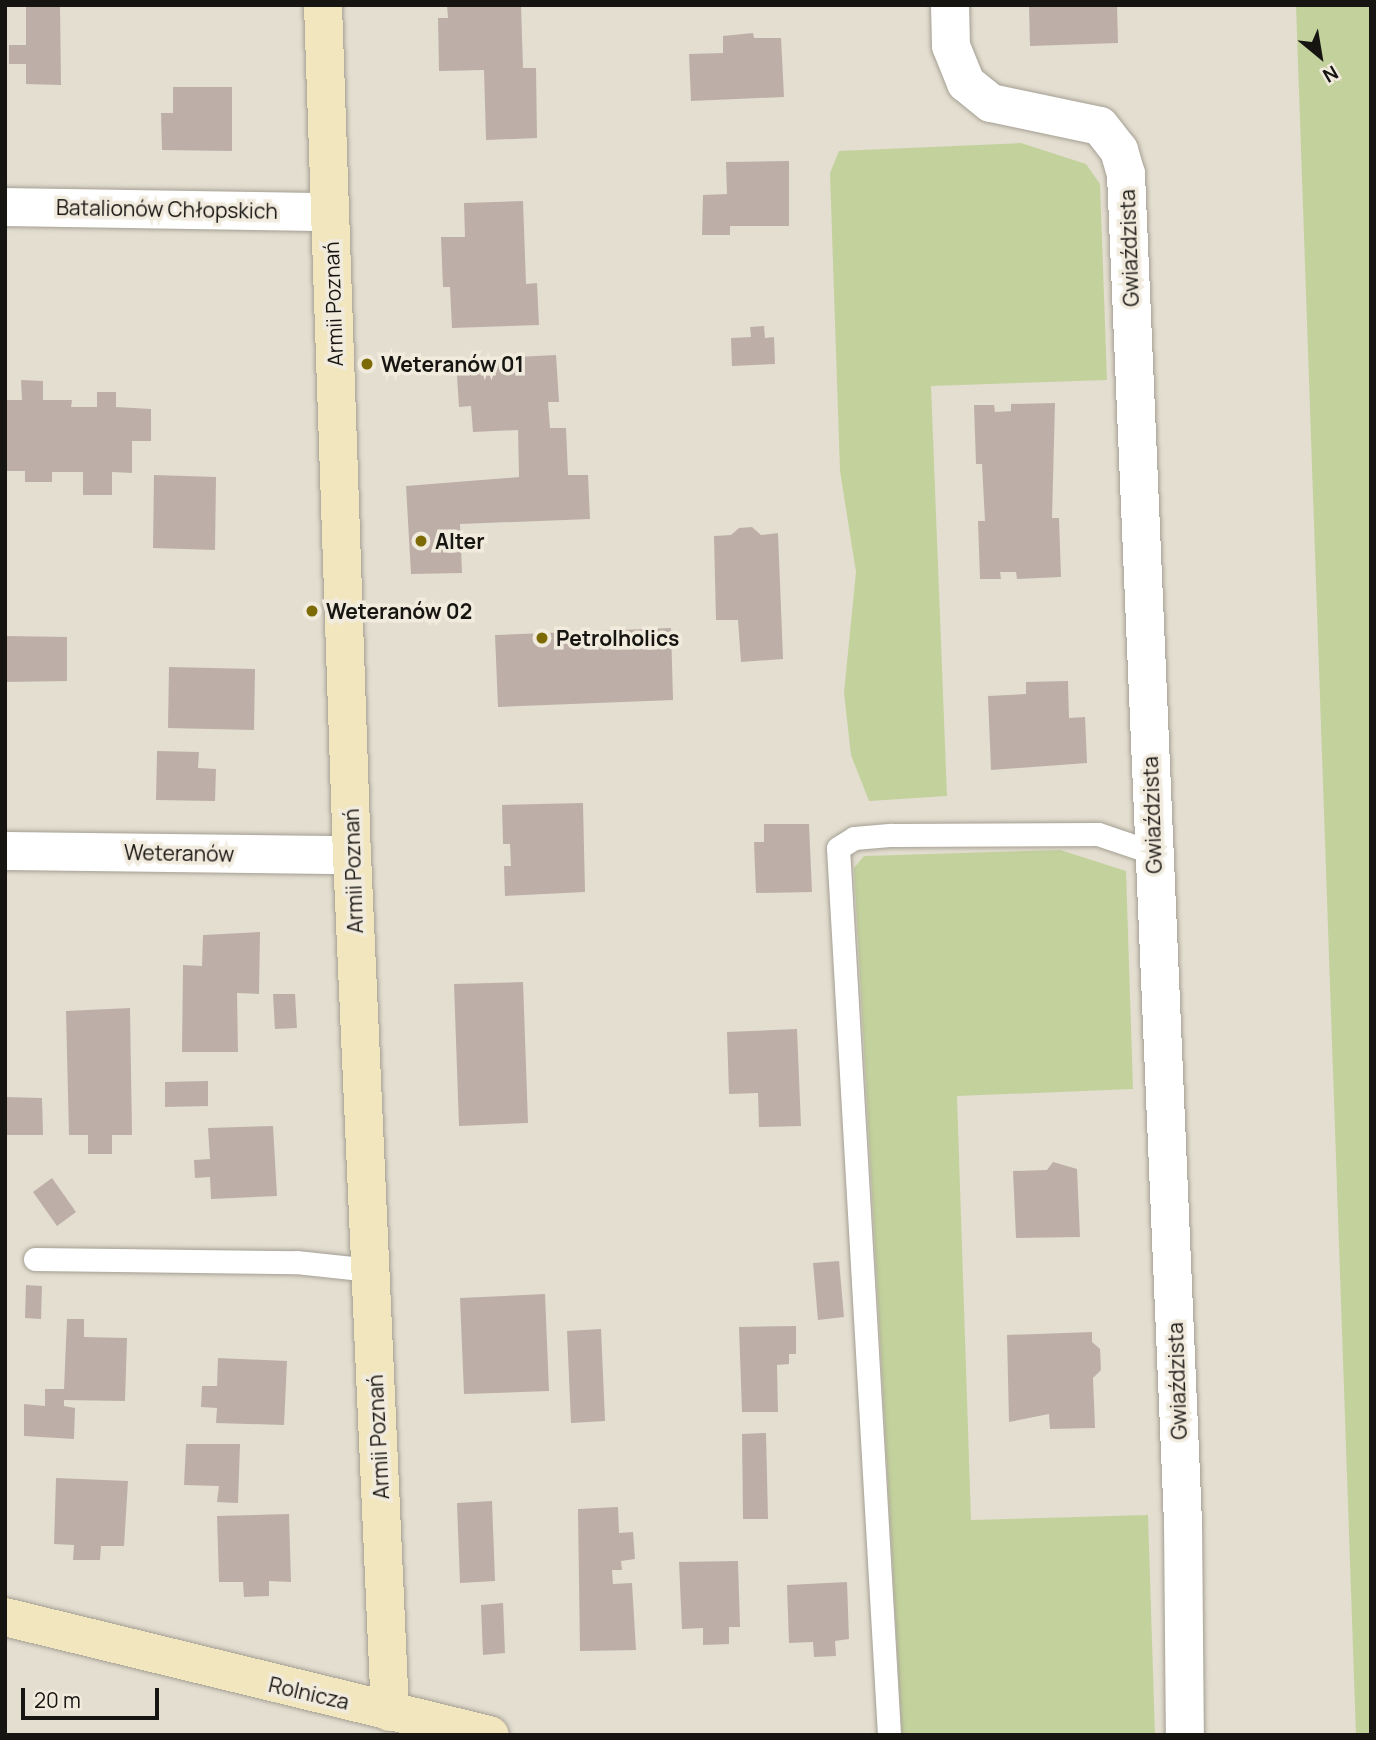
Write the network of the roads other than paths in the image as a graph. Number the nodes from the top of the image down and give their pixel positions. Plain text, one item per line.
1 (323, 5) edge
2 (950, 5) edge
3 (5, 208) edge
4 (330, 212) junction
5 (5, 851) edge
6 (1154, 853) junction
7 (352, 855) junction
8 (35, 1259) dead end
9 (371, 1270) junction
10 (5, 1618) edge
11 (393, 1723) edge
12 (490, 1735) edge
13 (889, 1735) edge
14 (1185, 1735) edge

1 - 4 street, Armii Poznań
2 - 6 street, Gwiaździsta
3 - 4 street, Batalionów Chłopskich
4 - 7 street, Armii Poznań
5 - 7 street, Weteranów
6 - 13 lane
6 - 14 street, Gwiaździsta
7 - 9 street, Armii Poznań
8 - 9 lane
9 - 11 street, Armii Poznań
10 - 11 street, Rolnicza
11 - 12 street, Rolnicza

